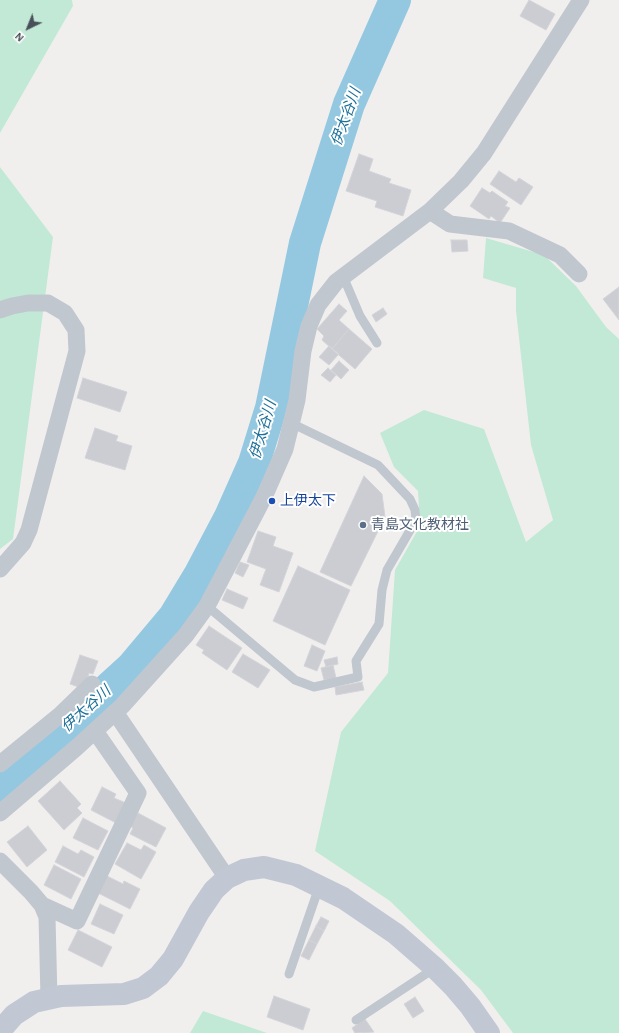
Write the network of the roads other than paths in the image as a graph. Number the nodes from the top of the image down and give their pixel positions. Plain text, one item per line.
1 (582, 0) edge
2 (430, 210) junction
3 (579, 274) dead end
4 (343, 276) junction
5 (0, 310) edge
6 (377, 343) dead end
7 (292, 423) junction
8 (0, 569) edge
9 (207, 606) junction
10 (92, 684) dead end
11 (115, 712) junction
12 (95, 731) junction
13 (0, 764) edge
14 (0, 813) edge
15 (0, 861) edge
16 (228, 878) junction
17 (319, 887) junction
18 (42, 905) junction
19 (436, 968) junction
20 (289, 974) dead end
21 (50, 999) junction
22 (356, 1020) dead end
23 (0, 1031) edge
24 (489, 1033) edge

1 - 2 street
2 - 3 street
2 - 4 street
4 - 6 lane
4 - 7 street
5 - 8 street
7 - 9 street
7 - 9 lane
9 - 11 street
10 - 13 street
11 - 12 street
11 - 16 street
12 - 14 street
12 - 18 street
15 - 18 street
16 - 17 street
16 - 21 street
17 - 19 street
17 - 20 lane
18 - 21 street
19 - 22 lane
19 - 24 street
21 - 23 street

